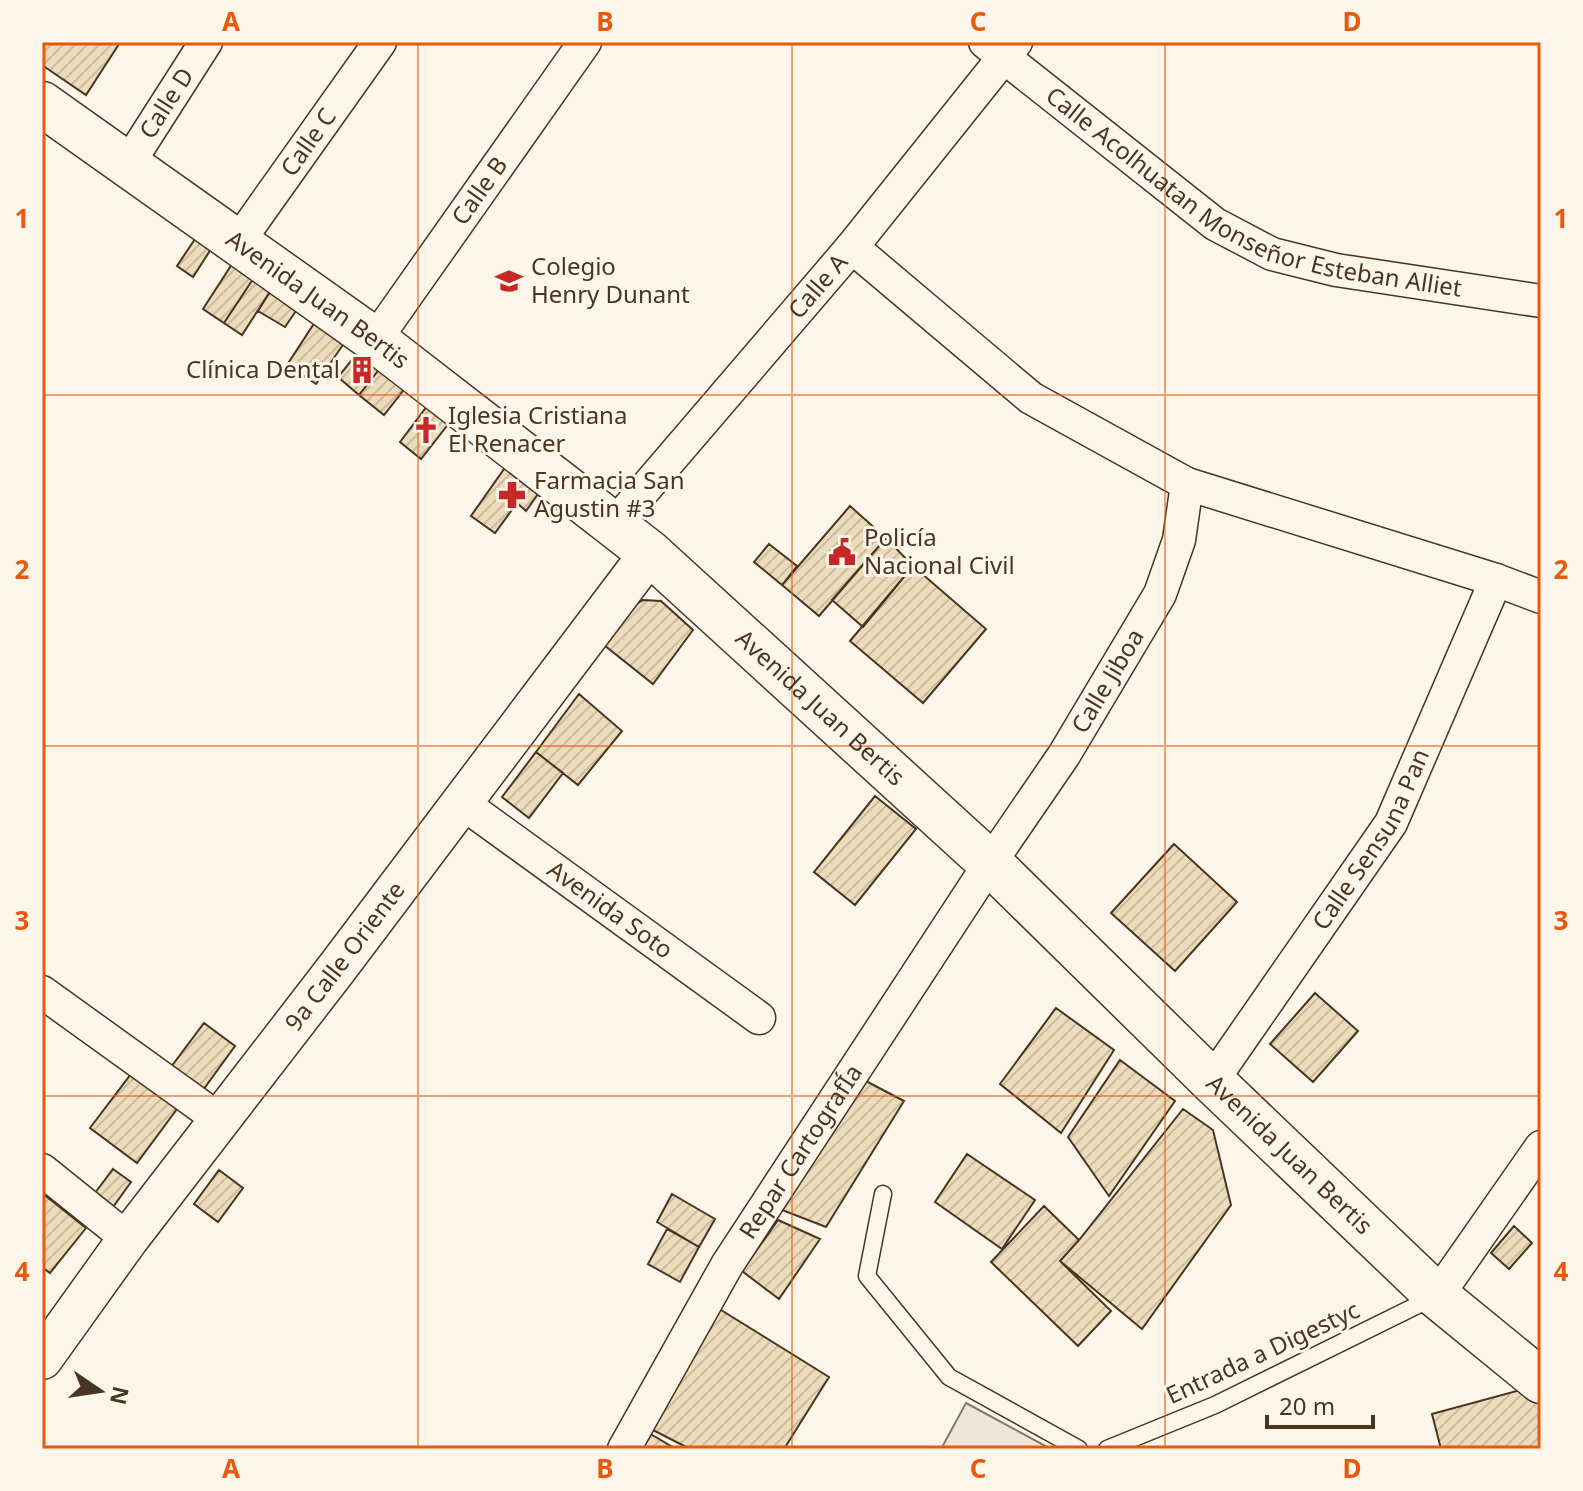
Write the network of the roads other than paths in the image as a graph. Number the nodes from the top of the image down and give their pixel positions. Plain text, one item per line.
1 (206, 42) edge
2 (380, 42) edge
3 (585, 42) edge
4 (1002, 47) edge
5 (42, 104) edge
6 (128, 164) junction
7 (238, 242) junction
8 (852, 247) junction
9 (1541, 301) edge
10 (375, 340) junction
11 (1187, 484) junction
12 (614, 525) junction
13 (650, 553) junction
14 (1496, 580) junction
15 (1541, 597) edge
16 (461, 802) junction
17 (990, 863) junction
18 (42, 992) edge
19 (759, 1018) dead end
20 (1212, 1081) junction
21 (220, 1120) junction
22 (1541, 1147) edge
23 (42, 1170) edge
24 (883, 1194) dead end
25 (128, 1239) junction
26 (1437, 1296) junction
27 (42, 1359) edge
28 (1541, 1381) edge
29 (624, 1449) edge
30 (1079, 1449) edge
31 (1107, 1449) edge

1 - 6 street, Calle D
2 - 7 street, Calle C
3 - 10 street, Calle B
4 - 8 street, Calle A
4 - 9 street, Calle Acolhuatan Monseñor Esteban Alliet
5 - 6 main road, Avenida Juan Bertis
6 - 7 main road, Avenida Juan Bertis
7 - 10 main road, Avenida Juan Bertis
8 - 11 street
8 - 12 street, Calle A
10 - 12 main road, Avenida Juan Bertis
11 - 14 street
11 - 17 street, Calle Jiboa
12 - 13 main road, Avenida Juan Bertis
13 - 16 street, 9a Calle Oriente
13 - 17 main road, Avenida Juan Bertis
14 - 15 street
14 - 20 street, Calle Sensuna Pan
16 - 19 street, Avenida Soto
16 - 21 street, 9a Calle Oriente
17 - 20 main road, Avenida Juan Bertis
17 - 29 street, Repar CartografÍa
18 - 21 street
20 - 26 main road, Avenida Juan Bertis
21 - 25 street, 9a Calle Oriente
22 - 26 street
23 - 25 street
24 - 30 lane
25 - 27 street, 9a Calle Oriente
26 - 28 main road, Avenida Juan Bertis
26 - 31 lane, Entrada a Digestyc

